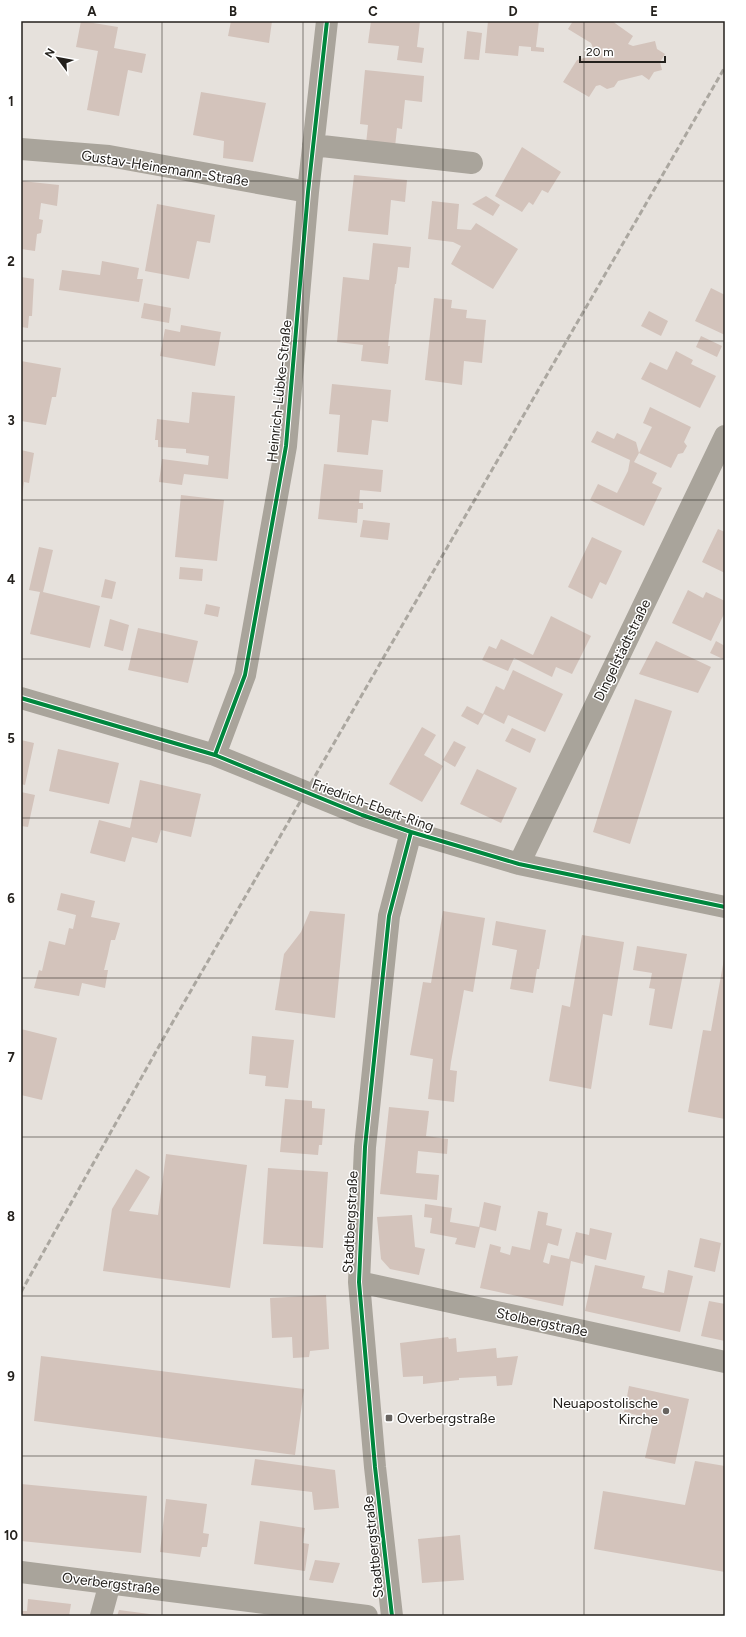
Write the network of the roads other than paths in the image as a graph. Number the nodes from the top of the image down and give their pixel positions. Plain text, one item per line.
1 (327, 21) edge
2 (313, 145) junction
3 (21, 149) edge
4 (472, 163) dead end
5 (308, 192) junction
6 (725, 436) edge
7 (21, 698) edge
8 (215, 755) junction
9 (411, 832) junction
10 (519, 864) junction
11 (725, 907) edge
12 (359, 1282) junction
13 (725, 1362) edge
14 (21, 1572) edge
15 (110, 1583) junction
16 (101, 1616) edge
17 (367, 1616) edge
18 (392, 1616) edge

1 - 2 street, Heinrich-Lübke-Straße
2 - 4 street
2 - 5 street, Heinrich-Lübke-Straße
3 - 5 street, Gustav-Heinemann-Straße
5 - 8 street, Heinrich-Lübke-Straße
6 - 10 street, Dingelstädtstraße
7 - 8 street, Friedrich-Ebert-Ring
8 - 9 street, Friedrich-Ebert-Ring
9 - 10 street, Friedrich-Ebert-Ring
9 - 12 street, Stadtbergstraße
10 - 11 street, Friedrich-Ebert-Ring
12 - 13 street, Stolbergstraße
12 - 18 street, Stadtbergstraße
14 - 15 street, Overbergstraße
15 - 16 street
15 - 17 street, Overbergstraße

